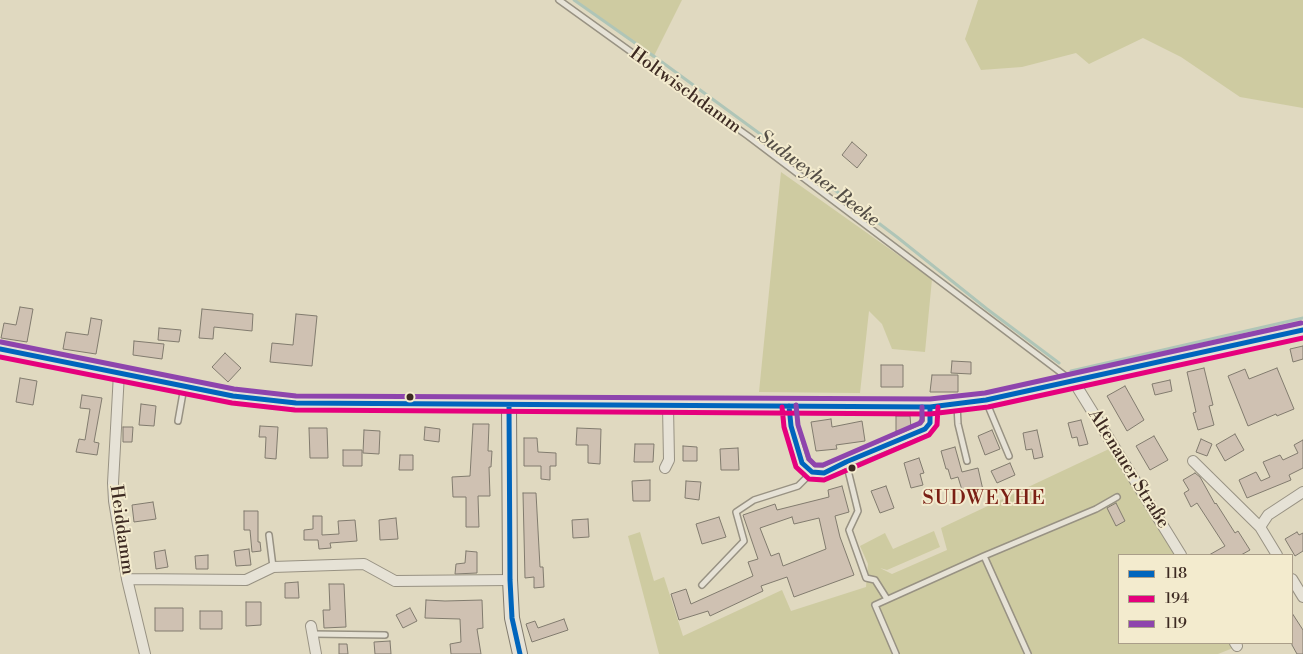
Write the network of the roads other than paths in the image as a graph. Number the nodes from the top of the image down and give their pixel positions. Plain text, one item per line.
1 (559, 0) edge
2 (1303, 330) edge
3 (0, 349) edge
4 (119, 373) junction
5 (1074, 382) junction
6 (184, 387) junction
7 (986, 400) junction
8 (509, 405) junction
9 (957, 405) junction
10 (668, 406) junction
11 (789, 406) junction
12 (930, 408) junction
13 (178, 421) dead end
14 (1009, 456) dead end
15 (967, 461) dead end
16 (1193, 461) dead end
17 (846, 462) junction
18 (665, 468) dead end
19 (812, 472) junction
20 (1303, 492) edge
21 (1117, 497) dead end
22 (1260, 527) junction
23 (269, 535) dead end
24 (1180, 554) edge
25 (1276, 554) edge
26 (984, 556) junction
27 (273, 567) junction
28 (127, 579) junction
29 (510, 580) junction
30 (1293, 580) edge
31 (702, 585) dead end
32 (1303, 597) edge
33 (887, 599) junction
34 (312, 630) joint
35 (385, 635) dead end
36 (146, 654) edge
37 (316, 654) edge
38 (520, 654) edge
39 (896, 654) edge
40 (1028, 654) edge

1 - 5 lane, Holtwischdamm
2 - 5 main road
3 - 4 main road
4 - 6 main road
4 - 28 street, Heiddamm
5 - 7 main road
5 - 24 street, Altenauer Straße
6 - 8 main road
6 - 13 lane
7 - 9 main road
7 - 14 lane
8 - 10 main road
8 - 29 main road
9 - 12 main road
9 - 15 lane
10 - 11 main road
10 - 18 street
11 - 12 main road
11 - 19 street
12 - 17 street
16 - 22 street
17 - 19 street
17 - 33 lane
19 - 31 lane
20 - 22 street
21 - 26 lane
22 - 25 street
23 - 27 lane
26 - 33 lane
26 - 40 lane
27 - 28 street
27 - 29 street
28 - 36 street, Heiddamm
29 - 38 main road
30 - 32 street
33 - 39 lane
34 - 35 lane
34 - 37 street

